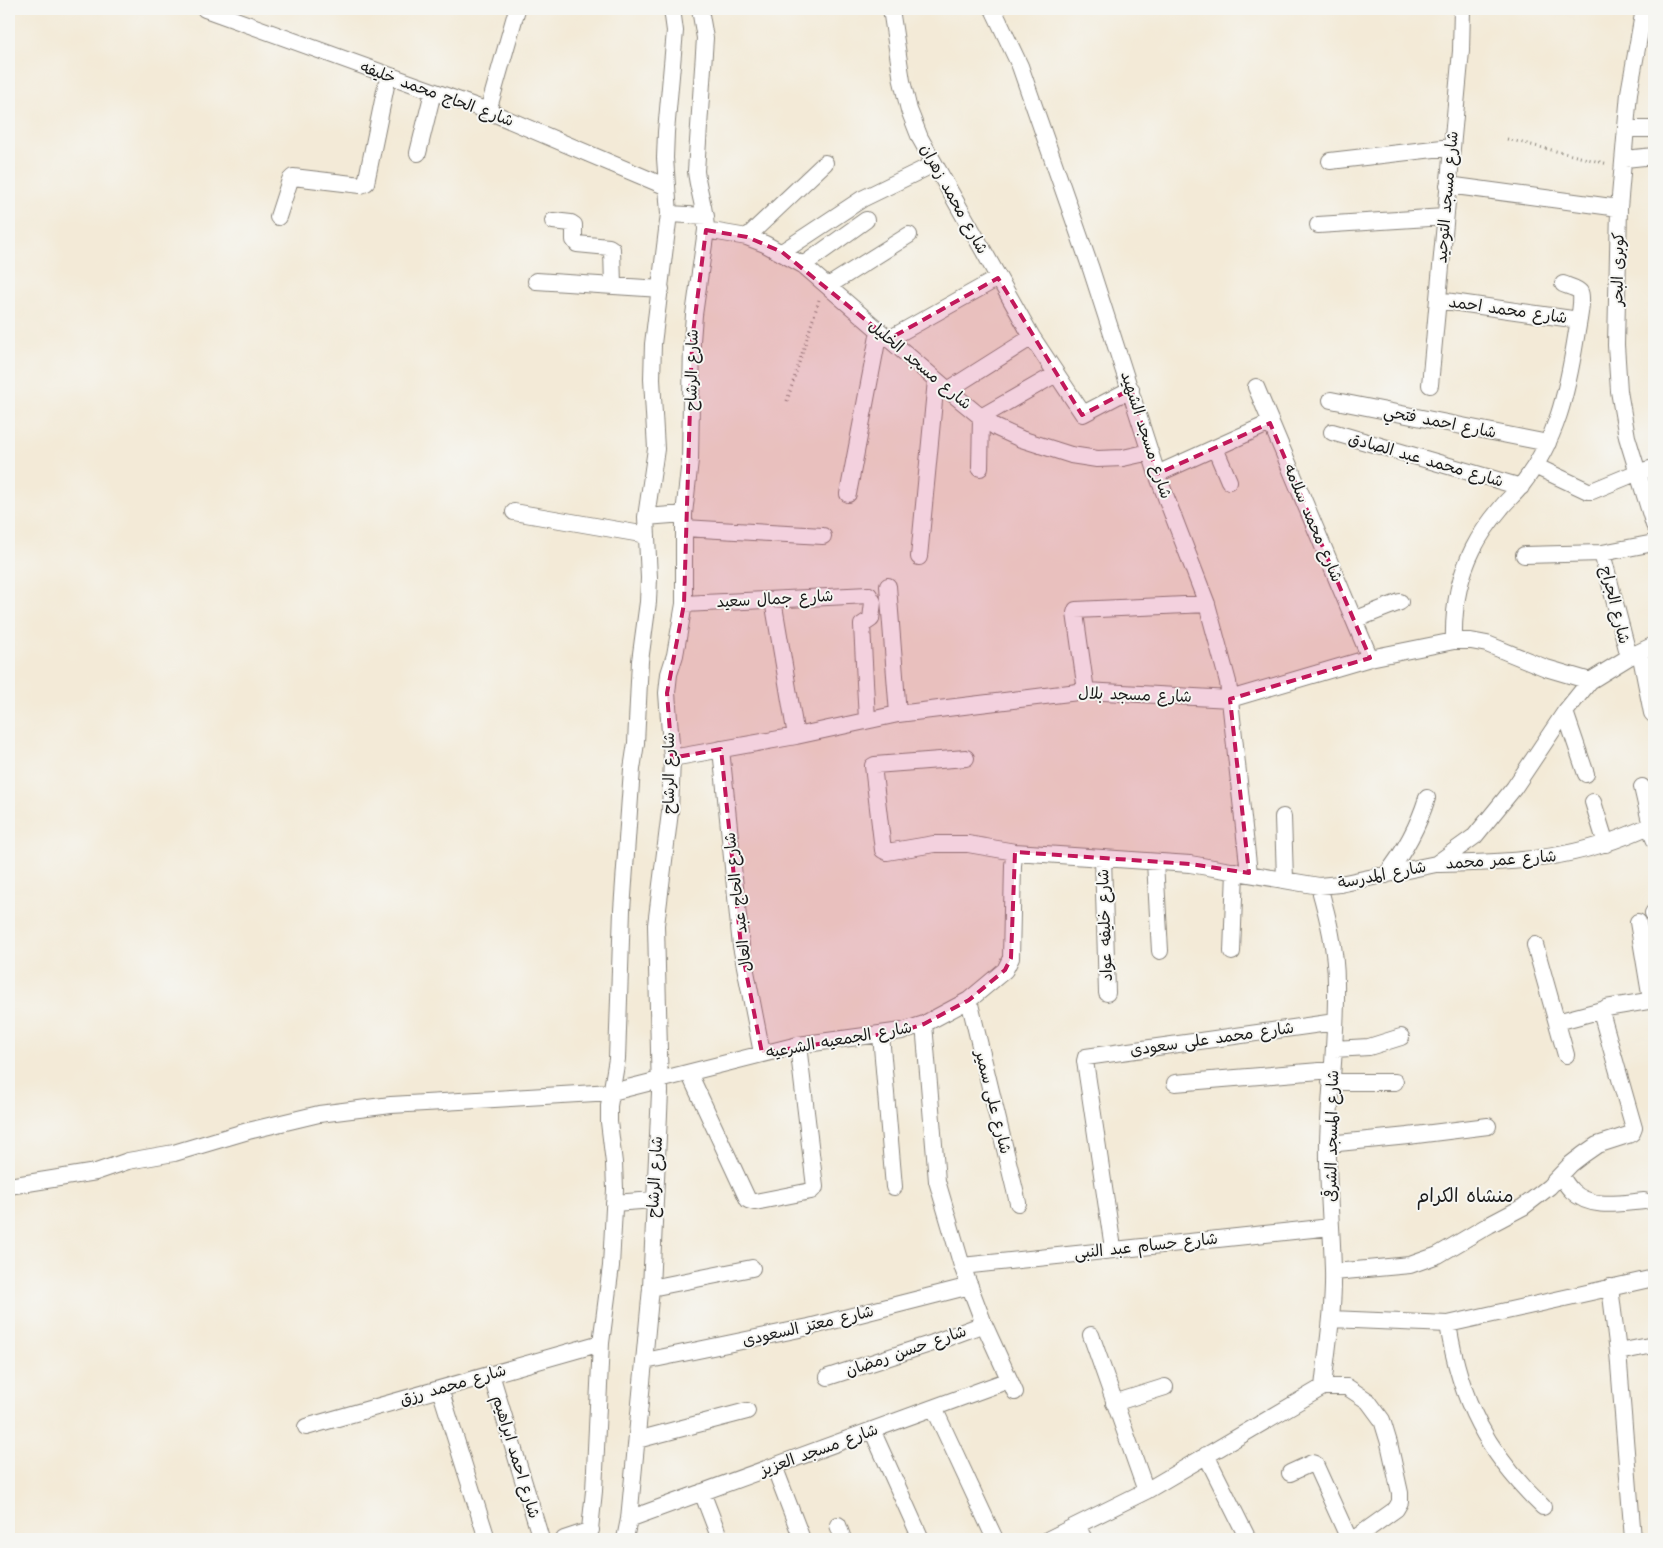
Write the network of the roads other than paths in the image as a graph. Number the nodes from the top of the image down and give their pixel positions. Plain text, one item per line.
1 (205, 9) edge
2 (517, 9) edge
3 (672, 9) edge
4 (700, 9) edge
5 (892, 9) edge
6 (993, 9) edge
7 (1462, 9) edge
8 (1644, 9) edge
9 (1646, 43) edge
10 (388, 76) junction
11 (433, 92) junction
12 (488, 112) junction
13 (1626, 129) junction
14 (1654, 130) edge
15 (1451, 147) junction
16 (418, 153) dead end
17 (1654, 156) edge
18 (1330, 161) dead end
19 (826, 163) dead end
20 (1624, 163) junction
21 (934, 164) junction
22 (1448, 185) junction
23 (666, 187) junction
24 (1619, 208) junction
25 (674, 215) junction
26 (278, 217) dead end
27 (1445, 218) junction
28 (866, 220) dead end
29 (553, 221) dead end
30 (703, 221) junction
31 (1318, 225) dead end
32 (909, 235) dead end
33 (748, 237) junction
34 (782, 252) junction
35 (802, 265) junction
36 (998, 278) junction
37 (536, 281) dead end
38 (1563, 284) dead end
39 (826, 285) junction
40 (613, 286) junction
41 (661, 289) junction
42 (1438, 300) junction
43 (1579, 320) junction
44 (884, 335) junction
45 (1032, 337) junction
46 (1056, 374) junction
47 (1430, 384) dead end
48 (942, 385) junction
49 (1256, 387) dead end
50 (1131, 389) junction
51 (1331, 400) dead end
52 (981, 417) junction
53 (1270, 423) junction
54 (1332, 432) dead end
55 (1548, 443) junction
56 (1215, 448) junction
57 (1150, 452) junction
58 (1535, 466) junction
59 (980, 468) dead end
60 (1654, 468) edge
61 (1638, 472) junction
62 (1157, 474) junction
63 (1229, 481) dead end
64 (1520, 487) junction
65 (848, 494) dead end
66 (514, 512) dead end
67 (650, 516) junction
68 (681, 519) junction
69 (1654, 525) edge
70 (647, 535) junction
71 (823, 536) dead end
72 (1654, 543) edge
73 (1602, 553) junction
74 (1524, 555) dead end
75 (919, 557) dead end
76 (888, 586) dead end
77 (773, 600) junction
78 (1400, 602) dead end
79 (684, 604) junction
80 (1207, 604) junction
81 (1354, 620) junction
82 (1454, 641) junction
83 (1641, 651) edge
84 (1370, 658) junction
85 (1590, 681) junction
86 (1086, 691) junction
87 (1230, 698) junction
88 (1565, 712) junction
89 (898, 714) junction
90 (1654, 715) edge
91 (867, 720) junction
92 (796, 736) junction
93 (721, 750) junction
94 (672, 758) junction
95 (966, 758) dead end
96 (1586, 774) dead end
97 (1642, 787) dead end
98 (1427, 798) dead end
99 (1593, 802) dead end
100 (1283, 817) dead end
101 (1652, 832) edge
102 (1606, 844) junction
103 (1015, 852) junction
104 (1103, 858) junction
105 (1155, 862) junction
106 (1436, 864) junction
107 (1242, 872) junction
108 (1386, 875) junction
109 (1285, 879) junction
110 (1319, 886) junction
111 (1638, 922) dead end
112 (1535, 945) dead end
113 (1160, 951) dead end
114 (1232, 952) dead end
115 (1106, 993) dead end
116 (969, 1000) junction
117 (1653, 1000) edge
118 (1602, 1010) junction
119 (1335, 1022) junction
120 (1557, 1022) junction
121 (924, 1024) junction
122 (881, 1035) junction
123 (1401, 1037) dead end
124 (798, 1045) junction
125 (1334, 1049) junction
126 (762, 1053) junction
127 (1566, 1055) dead end
128 (689, 1073) junction
129 (1331, 1076) junction
130 (655, 1082) junction
131 (1395, 1082) dead end
132 (1174, 1083) dead end
133 (618, 1091) junction
134 (1488, 1126) dead end
135 (1328, 1144) junction
136 (1560, 1176) junction
137 (9, 1186) edge
138 (894, 1187) dead end
139 (648, 1200) junction
140 (1644, 1201) dead end
141 (619, 1202) junction
142 (1018, 1203) dead end
143 (1331, 1227) junction
144 (1114, 1248) junction
145 (962, 1266) junction
146 (752, 1268) dead end
147 (1334, 1272) junction
148 (1654, 1278) edge
149 (970, 1286) junction
150 (1610, 1287) junction
151 (651, 1288) junction
152 (1331, 1319) junction
153 (984, 1324) junction
154 (1448, 1324) junction
155 (1091, 1335) dead end
156 (601, 1343) junction
157 (1654, 1345) edge
158 (1618, 1352) junction
159 (645, 1361) junction
160 (491, 1374) junction
161 (828, 1377) dead end
162 (1165, 1387) dead end
163 (1323, 1387) junction
164 (440, 1388) junction
165 (1114, 1403) junction
166 (934, 1408) junction
167 (747, 1411) dead end
168 (306, 1427) dead end
169 (872, 1430) junction
170 (637, 1440) junction
171 (1206, 1455) junction
172 (774, 1466) junction
173 (1290, 1473) dead end
174 (1146, 1491) junction
175 (702, 1492) junction
176 (1543, 1506) dead end
177 (629, 1519) junction
178 (1080, 1532) edge
179 (590, 1534) edge
180 (487, 1539) edge
181 (541, 1539) edge
182 (564, 1539) edge
183 (625, 1539) edge
184 (720, 1539) edge
185 (802, 1539) edge
186 (921, 1539) edge
187 (995, 1539) edge
188 (1050, 1539) edge
189 (1248, 1539) edge
190 (1349, 1539) edge
191 (1354, 1539) edge
192 (1632, 1539) edge

1 - 10 street, شارع الحاج محمد خليفه
2 - 12 street
3 - 23 street, شارع الرشاح
4 - 30 street, شارع الرشاح
5 - 21 street, شارع محمد زهران
6 - 50 street, شارع مسجد الشهيد
7 - 15 street, شارع مسجد التوحيد
8 - 9 street, كوبرى البحر
9 - 13 street, كوبرى البحر
10 - 11 street, شارع الحاج محمد خليفه
10 - 26 street
11 - 12 street, شارع الحاج محمد خليفه
11 - 16 street
12 - 23 street, شارع الحاج محمد خليفه
13 - 14 street
13 - 20 street, كوبرى البحر
15 - 18 street
15 - 22 street, شارع مسجد التوحيد
17 - 20 street
19 - 33 street
20 - 24 street, كوبرى البحر
21 - 34 street
21 - 36 street, شارع محمد زهران
22 - 24 street
22 - 27 street, شارع مسجد التوحيد
23 - 25 street, شارع الرشاح
24 - 61 street, كوبرى البحر
25 - 30 street, شارع مسجد الخليل
25 - 41 street, شارع الرشاح
27 - 31 street
27 - 42 street, شارع مسجد التوحيد
28 - 35 street
29 - 40 street
30 - 33 street, شارع مسجد الخليل
30 - 68 street, شارع الرشاح
32 - 39 street
33 - 34 street, شارع مسجد الخليل
34 - 35 street, شارع مسجد الخليل
35 - 39 street, شارع مسجد الخليل
36 - 44 street
36 - 45 street, شارع محمد زهران
37 - 40 street
38 - 43 street
39 - 44 street, شارع مسجد الخليل
40 - 41 street
41 - 67 street, شارع الرشاح
42 - 43 street, شارع محمد احمد
42 - 47 street, شارع مسجد التوحيد
43 - 55 street
44 - 48 street, شارع مسجد الخليل
44 - 65 street
45 - 46 street, شارع محمد زهران
45 - 48 street
46 - 50 street, شارع محمد زهران
46 - 52 street
48 - 52 street, شارع مسجد الخليل
48 - 75 street
49 - 53 street, شارع محمد سلامه
50 - 57 street, شارع مسجد الشهيد
51 - 55 street, شارع احمد فتحي
52 - 57 street, شارع مسجد الخليل
52 - 59 street
53 - 56 street
53 - 81 street, شارع محمد سلامه
54 - 64 street, شارع محمد عبد الصادق
55 - 58 street
56 - 62 street
56 - 63 street
57 - 62 street, شارع مسجد الشهيد
58 - 61 street
58 - 64 street
60 - 61 street
61 - 69 street, كوبرى البحر
62 - 80 street, شارع مسجد الشهيد
64 - 82 street
66 - 70 street
67 - 68 street
67 - 70 street, شارع الرشاح
68 - 71 street
68 - 79 street, شارع الرشاح
70 - 133 street, شارع الرشاح
72 - 73 street
73 - 74 street
73 - 83 street, شارع الجراج
76 - 89 street
77 - 79 street, شارع جمال سعيد
77 - 91 street, شارع جمال سعيد
77 - 92 street
78 - 81 street
79 - 94 street, شارع الرشاح
80 - 86 street
80 - 87 street, شارع مسجد الشهيد
81 - 84 street, شارع محمد سلامه
82 - 84 street, شارع مسجد بلال
82 - 85 street, شارع مسجد بلال
83 - 85 street, شارع المدرسة
83 - 90 street, شارع الجراج
84 - 87 street, شارع مسجد بلال
85 - 88 street, شارع المدرسة
86 - 87 street, شارع مسجد بلال
86 - 89 street, شارع مسجد بلال
87 - 107 street, شارع مسجد الشهيد
88 - 96 street
88 - 106 street, شارع المدرسة
89 - 91 street, شارع مسجد بلال
91 - 92 street, شارع مسجد بلال
92 - 93 street, شارع مسجد بلال
93 - 94 street, شارع مسجد بلال
93 - 126 street, شارع الحاج عبد العال
94 - 130 street, شارع الرشاح
95 - 103 street, شارع المدرسة
97 - 101 street
98 - 108 street
99 - 102 street
100 - 109 street
101 - 102 street, شارع عمر محمد
102 - 106 street, شارع عمر محمد
103 - 104 street, شارع المدرسة
103 - 116 street, شارع الجمعيه الشرعيه
104 - 105 street, شارع المدرسة
104 - 115 street, شارع خليفه عواد
105 - 107 street, شارع المدرسة
105 - 113 street
106 - 108 street, شارع المدرسة
107 - 109 street, شارع المدرسة
107 - 114 street, شارع مسجد الشهيد
108 - 110 street, شارع المدرسة
109 - 110 street, شارع المدرسة
110 - 119 street, شارع المسجد الشرقى
111 - 117 street
112 - 120 street
116 - 121 street, شارع الجمعيه الشرعيه
116 - 142 street, شارع على سمير
117 - 118 street
118 - 120 street
118 - 136 street
119 - 125 street, شارع المسجد الشرقى
119 - 144 street, شارع محمد على سعودى
120 - 127 street
121 - 122 street, شارع الجمعيه الشرعيه
121 - 145 street
122 - 124 street, شارع الجمعيه الشرعيه
122 - 138 street
123 - 125 street
124 - 126 street, شارع الجمعيه الشرعيه
124 - 128 street
125 - 129 street, شارع المسجد الشرقى
126 - 128 street, شارع الجمعيه الشرعيه
128 - 130 street, شارع الجمعيه الشرعيه
129 - 131 street
129 - 132 street
129 - 135 street, شارع المسجد الشرقى
130 - 133 street, شارع الجمعيه الشرعيه
130 - 139 street, شارع الرشاح
133 - 137 street, شارع الجمعيه الشرعيه
133 - 141 street, شارع الرشاح
134 - 135 street
135 - 143 street, شارع المسجد الشرقى
136 - 140 street
136 - 147 street
139 - 141 street
139 - 151 street, شارع الرشاح
141 - 156 street, شارع الرشاح
143 - 144 street, شارع حسام عبد النبى
143 - 147 street, شارع المسجد الشرقى
144 - 145 street, شارع حسام عبد النبى
145 - 149 street
146 - 151 street
147 - 152 street, شارع المسجد الشرقى
148 - 150 street
149 - 153 street
149 - 159 street, شارع معتز السعودى
150 - 154 street
150 - 158 street
151 - 159 street, شارع الرشاح
152 - 154 street
152 - 163 street, شارع المسجد الشرقى
153 - 161 street, شارع حسن رمضان
153 - 166 street, شارع مسجد العزيز
154 - 176 street
155 - 165 street
156 - 160 street, شارع محمد رزق
156 - 179 street, شارع الرشاح
157 - 158 street
158 - 192 street
159 - 170 street, شارع الرشاح
160 - 164 street, شارع محمد رزق
160 - 181 street, شارع احمد ابراهيم
162 - 165 street
163 - 171 street
163 - 191 street
164 - 168 street, شارع محمد رزق
164 - 180 street
165 - 174 street
166 - 169 street, شارع مسجد العزيز
166 - 187 street
167 - 170 street
169 - 172 street, شارع مسجد العزيز
169 - 186 street
170 - 177 street, شارع الرشاح
171 - 174 street
171 - 189 street
172 - 175 street, شارع مسجد العزيز
172 - 185 street
173 - 190 street
174 - 178 street
175 - 177 street, شارع مسجد العزيز
175 - 184 street
177 - 183 street, شارع الرشاح
178 - 188 street
179 - 182 street

